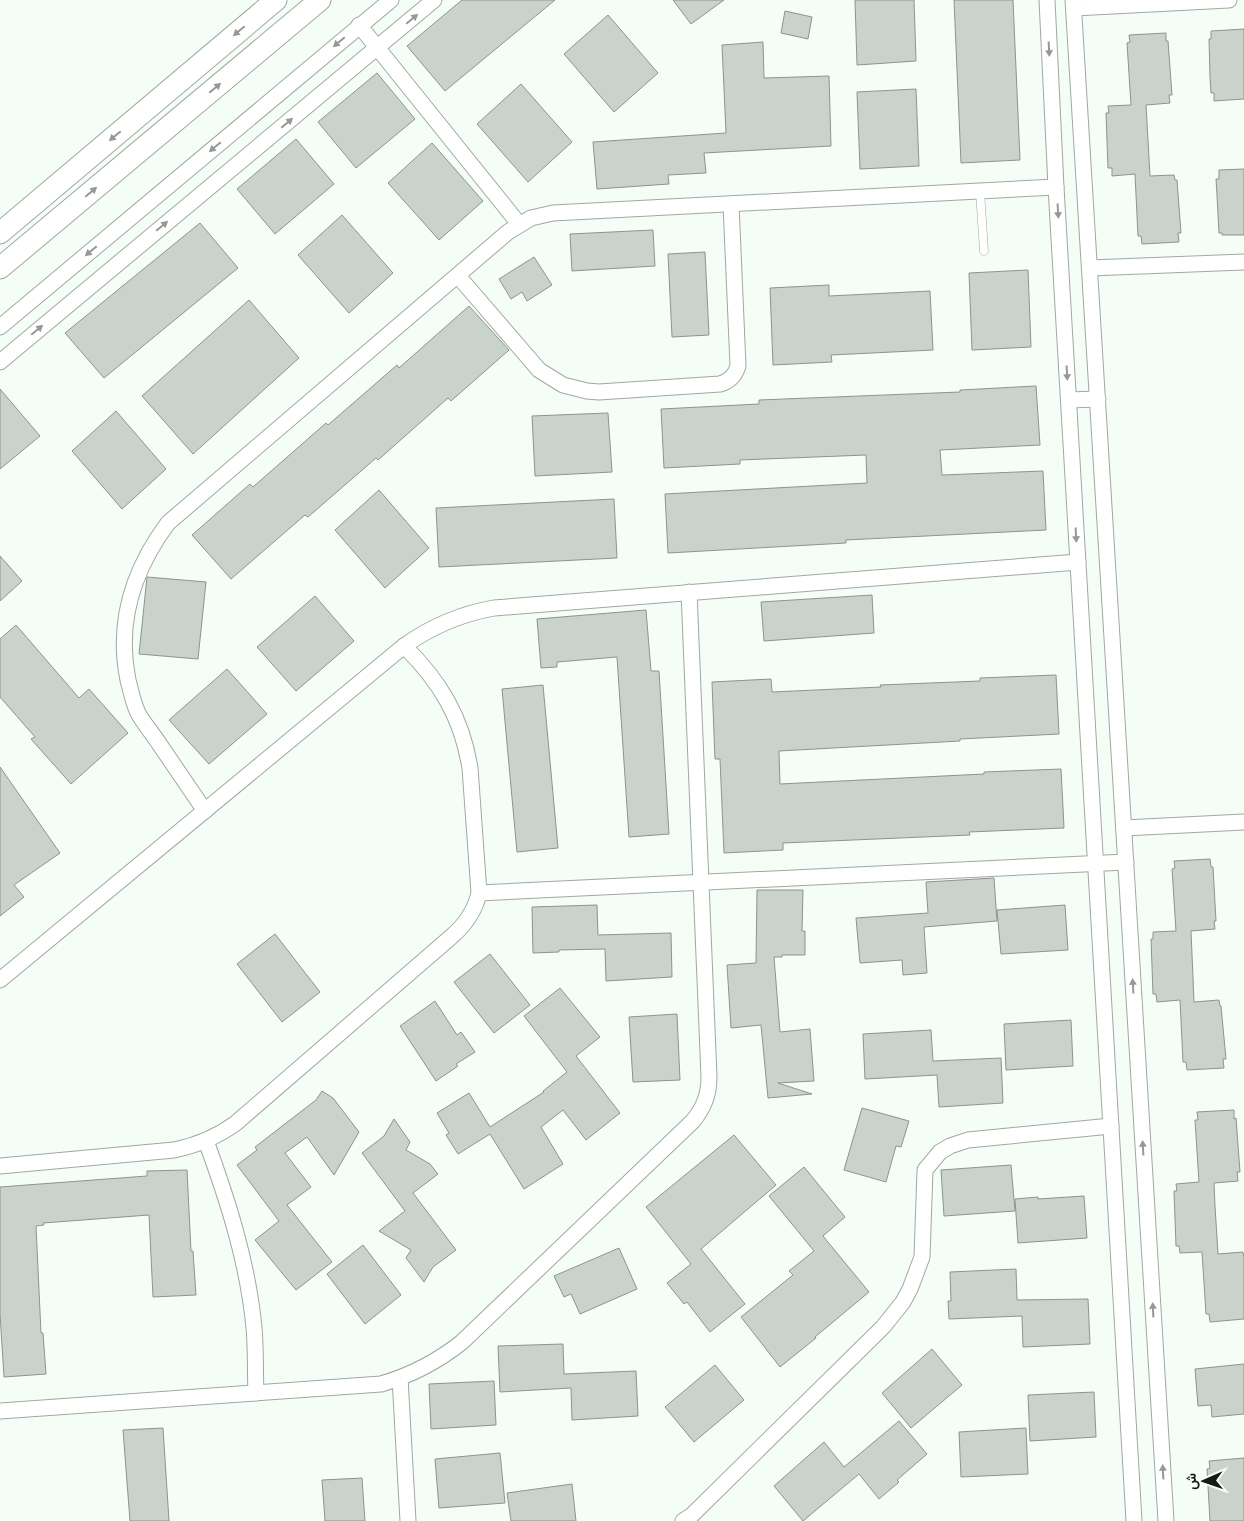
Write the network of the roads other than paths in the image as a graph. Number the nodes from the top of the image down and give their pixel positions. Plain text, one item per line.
1 (276, 0) edge
2 (320, 0) edge
3 (391, 0) edge
4 (434, 0) edge
5 (1047, 0) edge
6 (1229, 0) edge
7 (1073, 4) edge
8 (359, 25) junction
9 (377, 48) junction
10 (1056, 187) junction
11 (980, 191) junction
12 (731, 204) junction
13 (519, 224) junction
14 (0, 233) edge
15 (984, 250) dead end
16 (1244, 262) edge
17 (0, 268) edge
18 (1090, 268) junction
19 (458, 276) junction
20 (0, 327) edge
21 (0, 362) edge
22 (1098, 399) junction
23 (1068, 400) junction
24 (1078, 562) junction
25 (689, 592) junction
26 (404, 646) junction
27 (205, 811) junction
28 (1244, 822) edge
29 (1124, 828) junction
30 (1126, 862) junction
31 (1096, 863) junction
32 (701, 882) junction
33 (479, 893) junction
34 (0, 980) edge
35 (1111, 1126) junction
36 (206, 1141) junction
37 (0, 1166) edge
38 (400, 1378) junction
39 (256, 1393) junction
40 (0, 1411) edge
41 (408, 1521) edge
42 (683, 1521) edge
43 (1134, 1521) edge
44 (1166, 1521) edge

1 -> 14 main road
17 -> 2 main road
3 - 8 street
9 -> 4 street
5 -> 10 street
6 - 7 street
7 - 18 street
8 - 9 street
8 -> 20 street
9 - 13 street
21 -> 9 street
10 - 11 street
10 -> 23 street
11 - 12 street
11 - 15 lane
12 - 13 street
12 - 19 street
13 - 19 street
16 - 18 street
18 - 22 street
19 - 27 street
22 - 23 street
22 - 29 street
23 -> 24 street
24 - 25 street
24 - 31 street
25 - 26 street
25 - 32 street
26 - 27 street
26 - 33 street
27 - 34 street
28 - 29 street
29 - 30 street
30 - 31 street
44 -> 30 street
31 - 32 street
31 - 35 street
32 - 33 street
32 - 38 street
33 - 36 street
35 - 42 street
35 - 43 street
36 - 37 street
36 - 39 street
38 - 39 street
38 - 41 street
39 - 40 street

